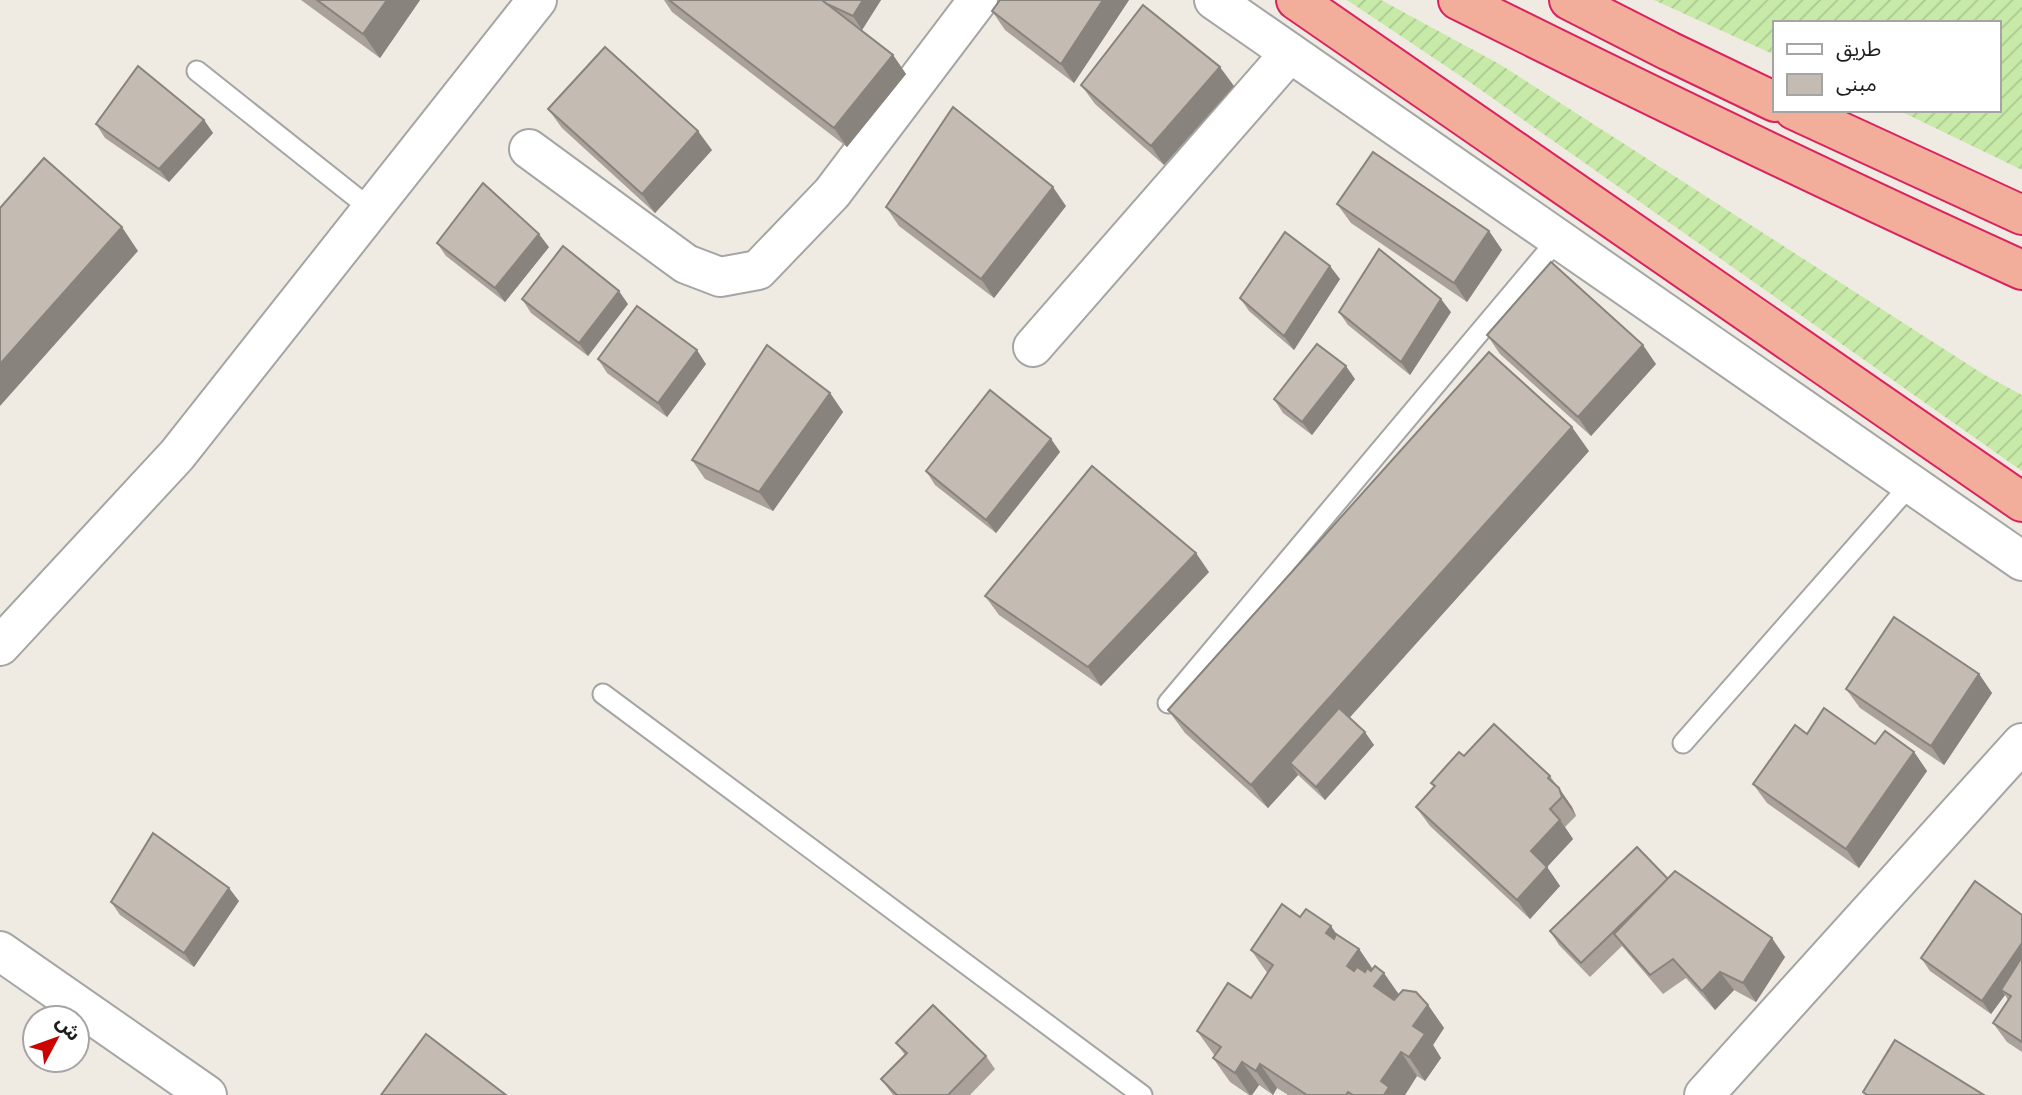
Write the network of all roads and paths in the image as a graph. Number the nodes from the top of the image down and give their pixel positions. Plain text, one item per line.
1 (537, 0) edge
2 (978, 0) edge
3 (1214, 0) edge
4 (1296, 0) edge
5 (1458, 0) edge
6 (1569, 0) edge
7 (1290, 53) junction
8 (197, 71) dead end
9 (1773, 101) edge
10 (1798, 112) edge
11 (529, 149) dead end
12 (372, 210) junction
13 (2022, 215) edge
14 (1558, 239) junction
15 (2022, 270) edge
16 (1033, 347) dead end
17 (1911, 484) junction
18 (2022, 502) edge
19 (2022, 561) edge
20 (0, 646) edge
21 (603, 694) dead end
22 (1168, 703) dead end
23 (1683, 743) dead end
24 (2022, 743) edge
25 (0, 951) edge
26 (207, 1095) edge
27 (1142, 1095) edge
28 (1704, 1095) edge

1 - 12 street
2 - 11 street
3 - 7 street
4 - 18 highway
5 - 15 highway
6 - 9 highway
7 - 14 street
7 - 16 street
8 - 12 lane
10 - 13 highway
12 - 20 street
14 - 17 street
14 - 22 lane
17 - 19 street
17 - 23 lane
21 - 27 lane
24 - 28 street
25 - 26 street

